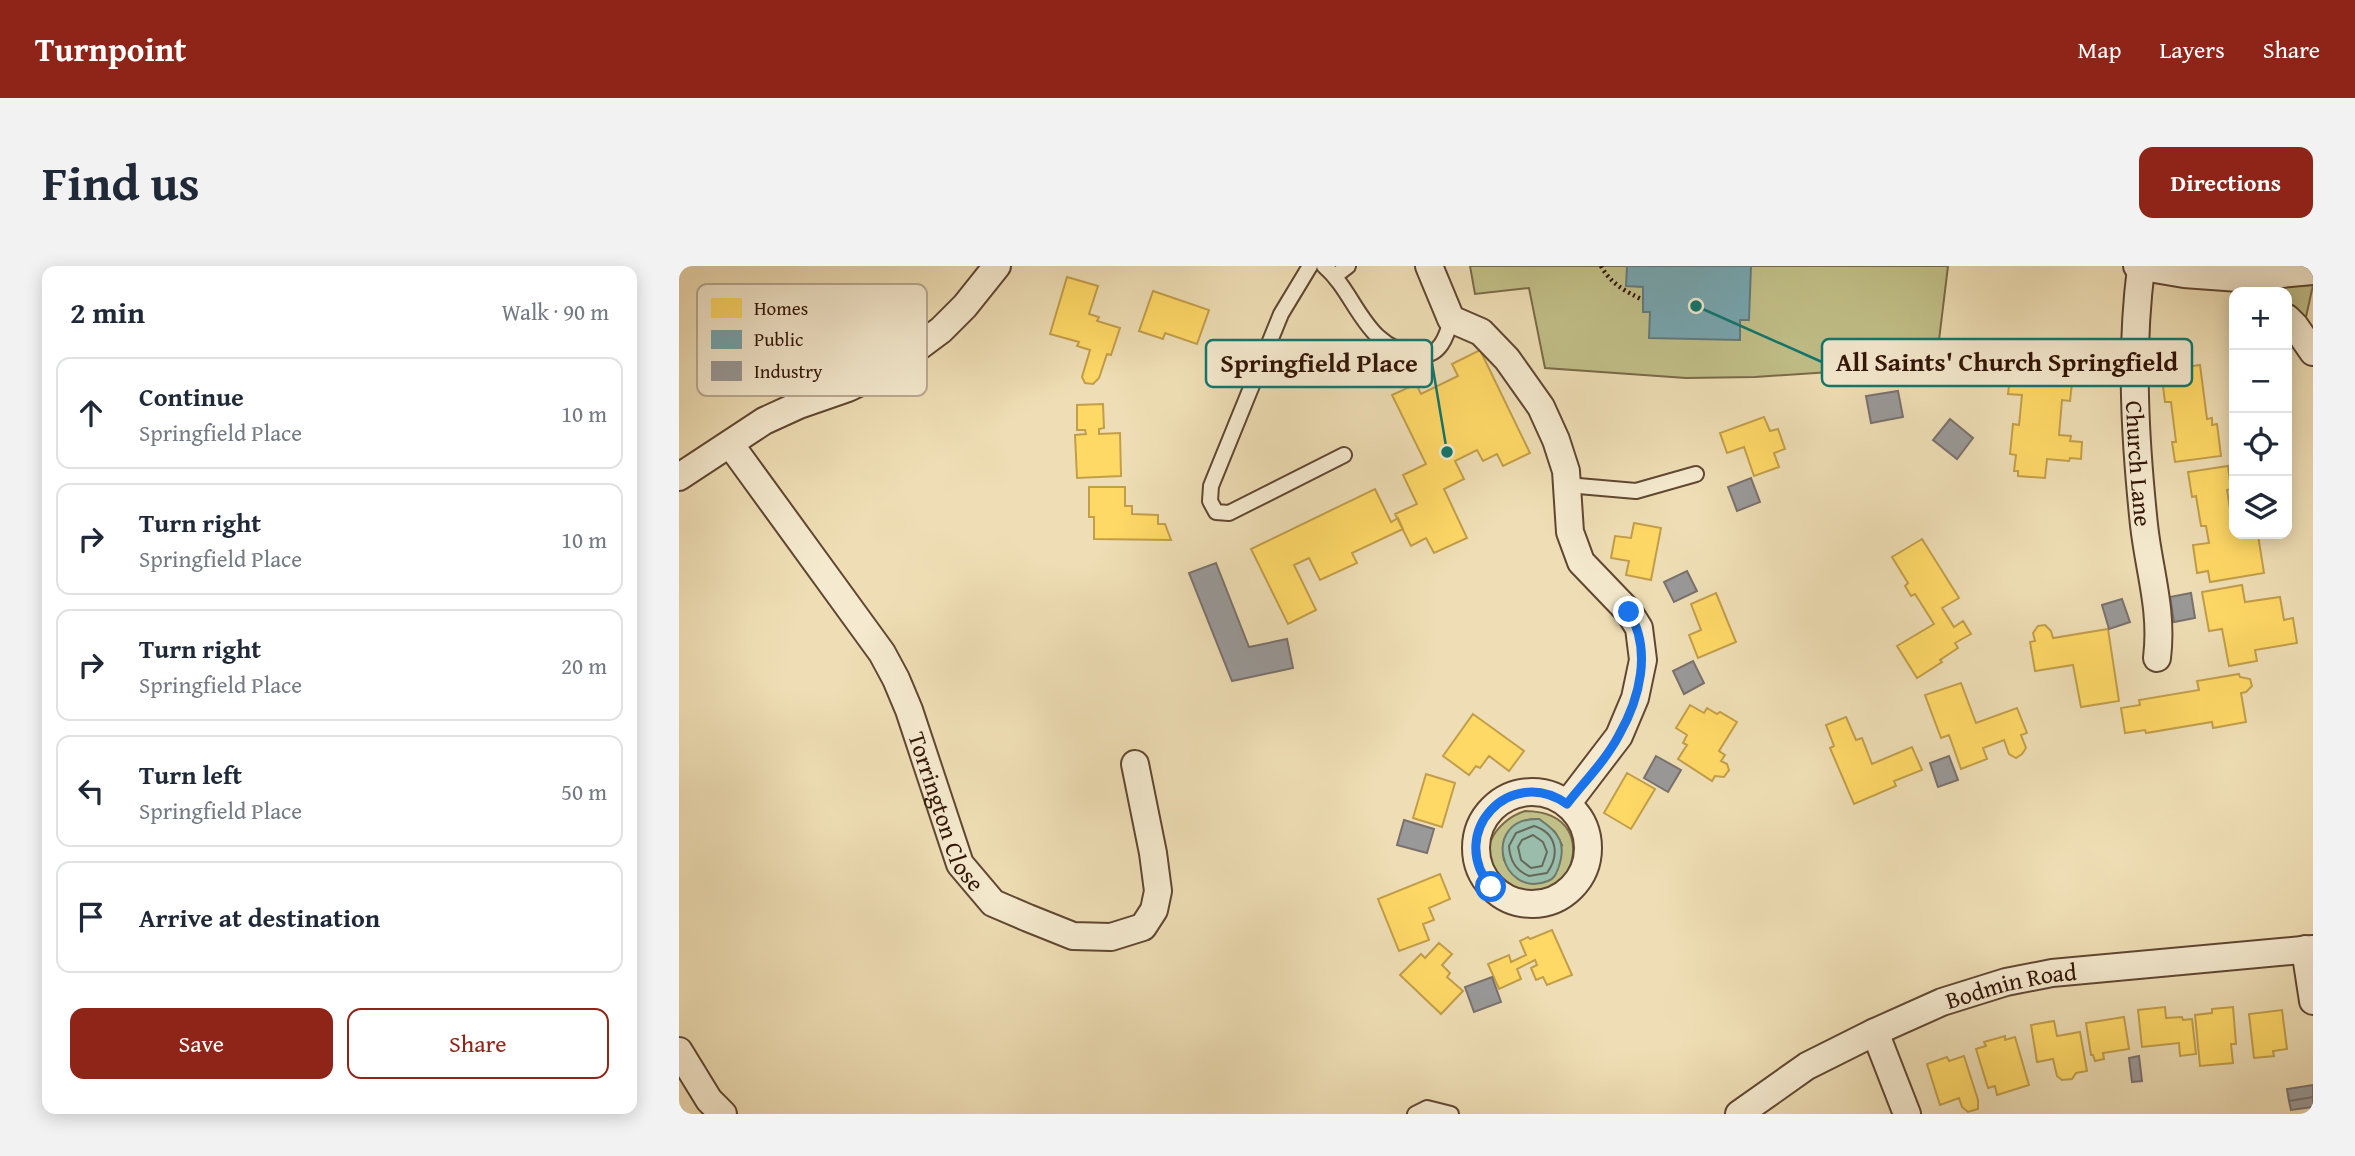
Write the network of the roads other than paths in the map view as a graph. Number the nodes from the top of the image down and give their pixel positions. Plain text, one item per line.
1 (997, 266) edge
2 (1310, 266) edge
3 (1348, 266) edge
4 (1429, 266) edge
5 (2139, 267) edge
6 (1330, 271) edge
7 (2313, 271) edge
8 (2249, 285) edge
9 (1451, 319) junction
10 (2292, 325) edge
11 (927, 342) edge
12 (2313, 352) edge
13 (825, 396) edge
14 (730, 444) junction
15 (1344, 456) dead end
16 (1696, 474) dead end
17 (679, 477) edge
18 (1567, 485) junction
19 (2157, 658) dead end
20 (1135, 764) dead end
21 (1567, 804) junction
22 (2309, 949) edge
23 (2313, 1001) edge
24 (1875, 1032) junction
25 (679, 1051) edge
26 (723, 1114) edge
27 (1415, 1114) edge
28 (1451, 1114) edge
29 (1739, 1114) edge
30 (1907, 1114) edge

1 - 11 street
2 - 15 lane
3 - 6 lane
4 - 9 street
5 - 8 street, Church Lane
5 - 19 street, Church Lane
6 - 9 lane
7 - 8 street, Church Lane
9 - 18 street
10 - 12 street
13 - 14 street
14 - 17 street
14 - 20 street, Torrington Close
16 - 18 lane
18 - 21 street
21 - 21 street
22 - 23 street
22 - 24 street, Bodmin Road
24 - 29 street, Bodmin Road
24 - 30 street
25 - 26 street
27 - 28 lane

